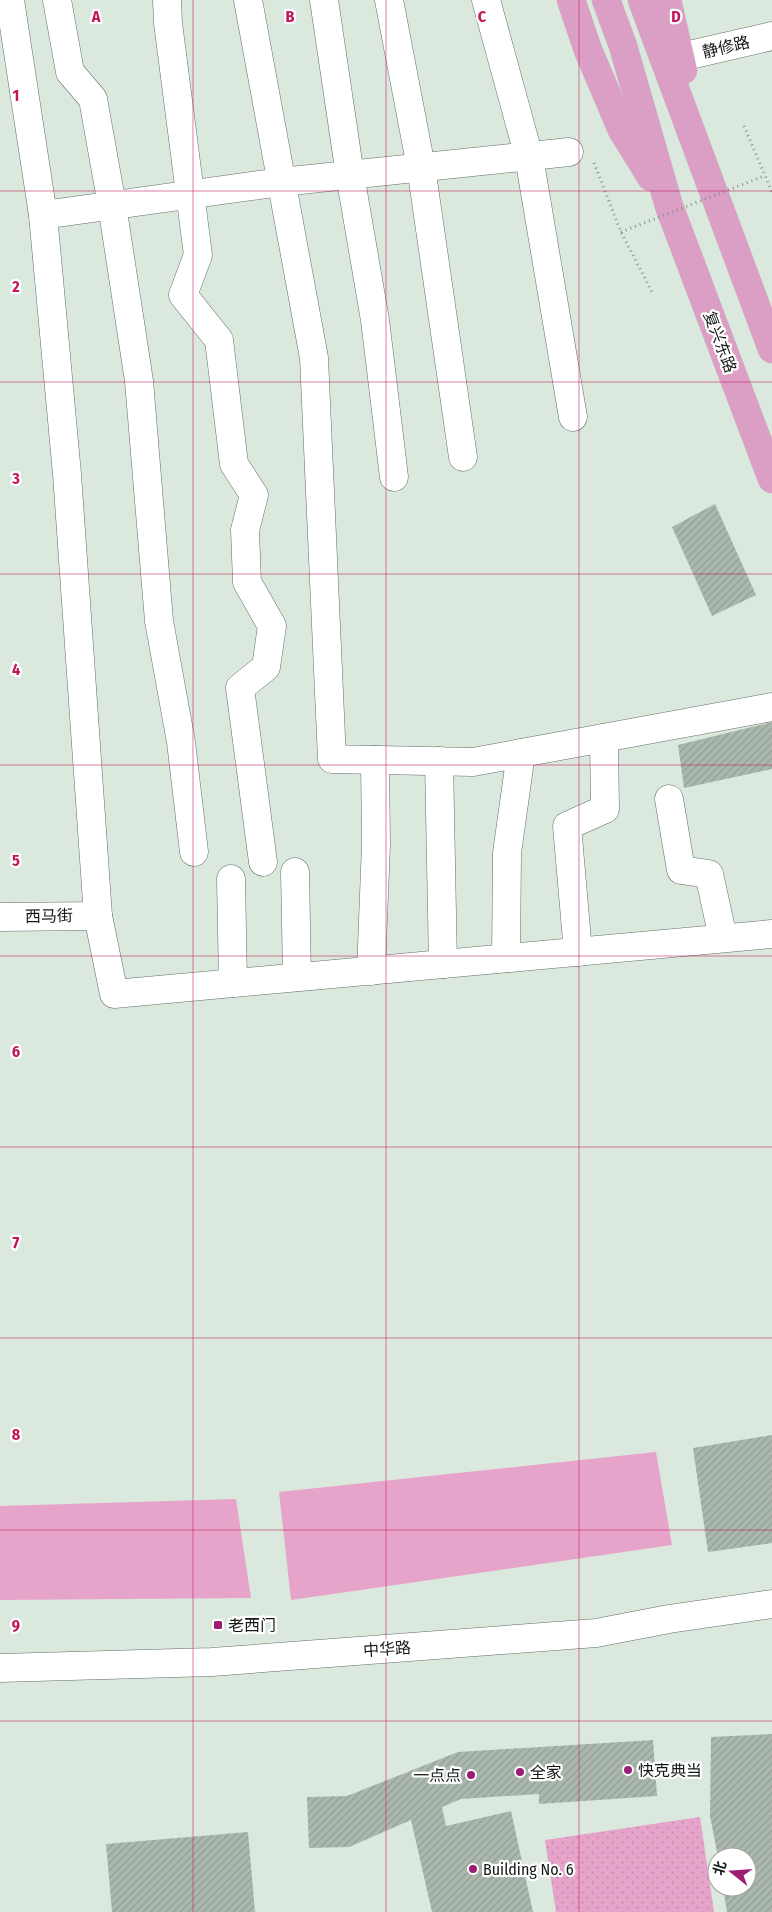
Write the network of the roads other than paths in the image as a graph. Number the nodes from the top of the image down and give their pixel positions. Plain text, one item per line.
1 (10, 0) edge
2 (57, 0) edge
3 (167, 0) edge
4 (248, 0) edge
5 (324, 0) edge
6 (390, 0) edge
7 (486, 0) edge
8 (558, 0) edge
9 (571, 0) edge
10 (606, 0) edge
11 (642, 0) edge
12 (666, 0) edge
13 (772, 36) edge
14 (588, 50) junction
15 (680, 58) junction
16 (569, 152) dead end
17 (529, 156) junction
18 (420, 168) junction
19 (350, 175) junction
20 (281, 182) junction
21 (712, 188) junction
22 (191, 194) junction
23 (112, 205) junction
24 (669, 206) junction
25 (42, 215) junction
26 (772, 349) edge
27 (573, 417) dead end
28 (463, 457) dead end
29 (394, 477) dead end
30 (772, 479) edge
31 (772, 707) edge
32 (604, 738) junction
33 (521, 753) junction
34 (375, 760) junction
35 (439, 761) junction
36 (669, 799) dead end
37 (194, 852) dead end
38 (263, 862) dead end
39 (296, 872) dead end
40 (231, 879) dead end
41 (98, 916) junction
42 (0, 917) edge
43 (772, 934) edge
44 (724, 938) junction
45 (578, 952) junction
46 (506, 958) junction
47 (443, 964) junction
48 (371, 971) junction
49 (297, 977) junction
50 (233, 983) junction
51 (772, 1604) edge
52 (0, 1668) edge

1 - 25 street
2 - 23 street
3 - 22 street
4 - 20 street
5 - 19 street
6 - 18 street
7 - 17 street
8 - 14 street
9 - 14 main road, 复兴东路
10 - 24 main road, 复兴东路
11 - 21 main road
12 - 15 main road
13 - 15 street, 静修路
14 - 24 main road, 复兴东路
15 - 21 main road
16 - 17 street
17 - 18 street
17 - 27 street
18 - 19 street
18 - 28 street
19 - 20 street
19 - 29 street
20 - 22 street
20 - 34 street
21 - 26 main road
22 - 23 street
22 - 38 street
23 - 25 street
23 - 37 street
24 - 30 main road, 复兴东路
25 - 41 street
31 - 32 street
32 - 33 street
32 - 45 street
33 - 35 street
33 - 46 street
34 - 35 street
34 - 48 street
35 - 47 street
36 - 44 street
39 - 49 street
40 - 50 street
41 - 42 street, 西马街
41 - 50 street
43 - 44 street
44 - 45 street
45 - 46 street
46 - 47 street
47 - 48 street
48 - 49 street
49 - 50 street
51 - 52 street, 中华路

